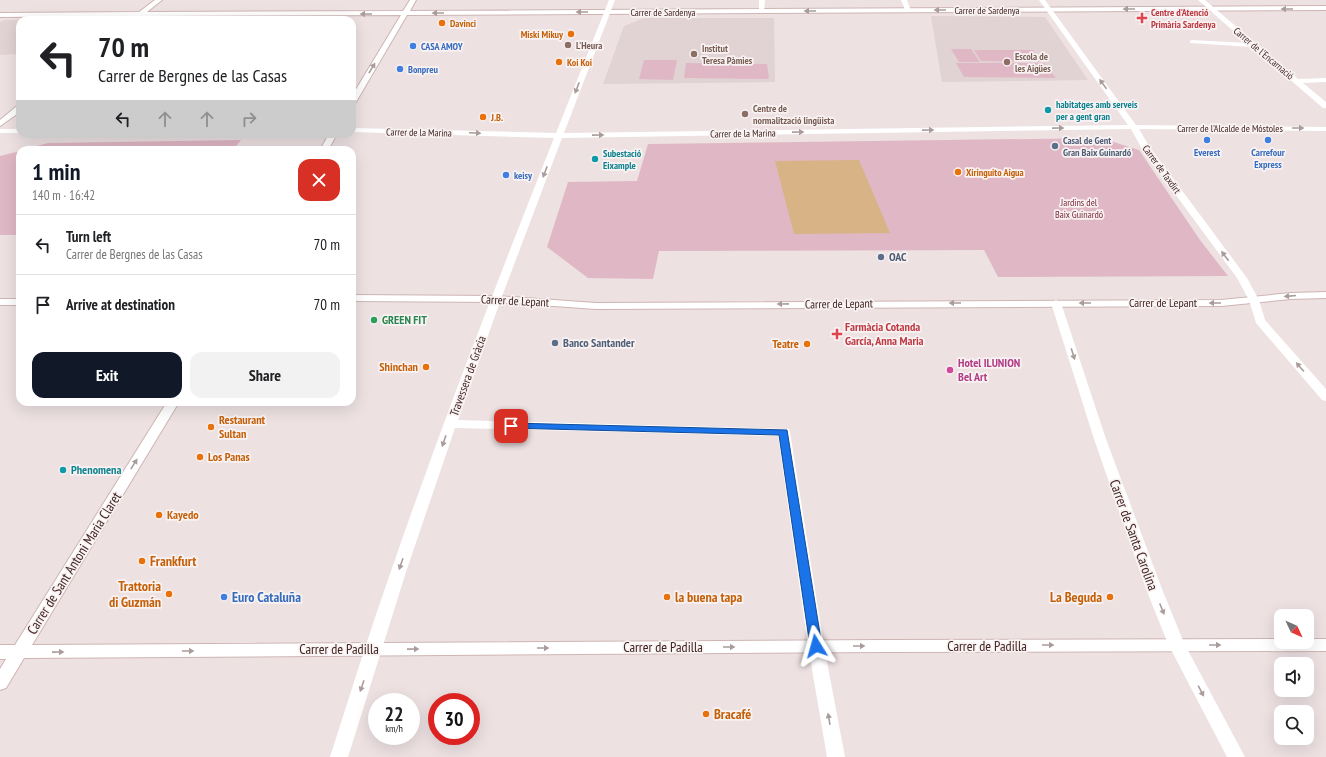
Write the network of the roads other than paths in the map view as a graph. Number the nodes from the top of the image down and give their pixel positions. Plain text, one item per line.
1 (159, 0) edge
2 (413, 0) edge
3 (612, 0) edge
4 (762, 0) edge
5 (904, 0) edge
6 (1042, 0) edge
7 (1201, 0) edge
8 (1326, 8) edge
9 (1212, 9) junction
10 (1049, 10) junction
11 (762, 11) junction
12 (908, 11) junction
13 (607, 12) junction
14 (405, 13) junction
15 (140, 14) junction
16 (0, 15) edge
17 (137, 16) edge
18 (1192, 42) dead end
19 (1255, 44) junction
20 (1296, 80) junction
21 (1326, 80) edge
22 (356, 95) edge
23 (1326, 106) edge
24 (16, 111) edge
25 (0, 124) edge
26 (1133, 127) junction
27 (1326, 129) edge
28 (356, 130) edge
29 (0, 131) edge
30 (16, 131) edge
31 (559, 136) junction
32 (1326, 295) edge
33 (356, 298) edge
34 (496, 299) junction
35 (1254, 300) junction
36 (0, 302) edge
37 (16, 302) edge
38 (1056, 303) junction
39 (1326, 397) edge
40 (171, 406) edge
41 (450, 424) junction
42 (1176, 644) junction
43 (1326, 645) edge
44 (816, 646) junction
45 (374, 649) junction
46 (0, 652) edge
47 (19, 652) junction
48 (0, 683) edge
49 (339, 757) edge
50 (836, 757) edge
51 (1236, 757) edge

1 - 15 street
2 - 14 street
3 - 13 street, Travessera de Gràcia
4 - 11 street
5 - 12 street
6 - 10 street, Carrer de Taxdirt
7 - 9 street, Carrer de l'Encarnació
8 -> 9 street, Carrer de Sardenya
9 -> 10 street, Carrer de Sardenya
9 - 19 street, Carrer de l'Encarnació
10 -> 12 street, Carrer de Sardenya
26 -> 10 street, Carrer de Taxdirt
12 -> 11 street, Carrer de Sardenya
11 - 13 street, Carrer de Sardenya
13 -> 14 street, Carrer de Sardenya
13 -> 31 street, Travessera de Gràcia
14 -> 15 street, Carrer de Sardenya
22 -> 14 street
15 - 16 street, Carrer de Sardenya
15 - 17 street
18 - 19 street
19 - 20 street, Carrer de l'Encarnació
20 - 21 street
20 - 23 street, Carrer de l'Encarnació
24 - 25 street
26 -> 27 street, Carrer de l'Alcalde de Móstoles
31 -> 26 street, Carrer de la Marina
35 -> 26 street, Carrer de Taxdirt
28 -> 31 street, Carrer de la Marina
29 - 30 street
31 -> 34 street, Travessera de Gràcia
32 -> 35 street, Carrer de Lepant
33 - 34 street, Carrer de Lepant
38 -> 34 street, Carrer de Lepant
34 - 41 street, Travessera de Gràcia
35 -> 38 street, Carrer de Lepant
39 -> 35 street, Carrer de Taxdirt
36 - 37 street
38 -> 42 street, Carrer de Santa Carolina
47 -> 40 street, Carrer de Sant Antoni Maria Claret
41 - 44 street
41 -> 45 street, Travessera de Gràcia
42 -> 43 street, Carrer de Padilla
44 -> 42 street, Carrer de Padilla
42 -> 51 street, Carrer de Santa Carolina
45 -> 44 street, Carrer de Padilla
50 -> 44 street
47 -> 45 street, Carrer de Padilla
45 -> 49 street, Travessera de Gràcia
46 - 47 street, Carrer de Padilla
47 - 48 street, Carrer de Sant Antoni Maria Claret

